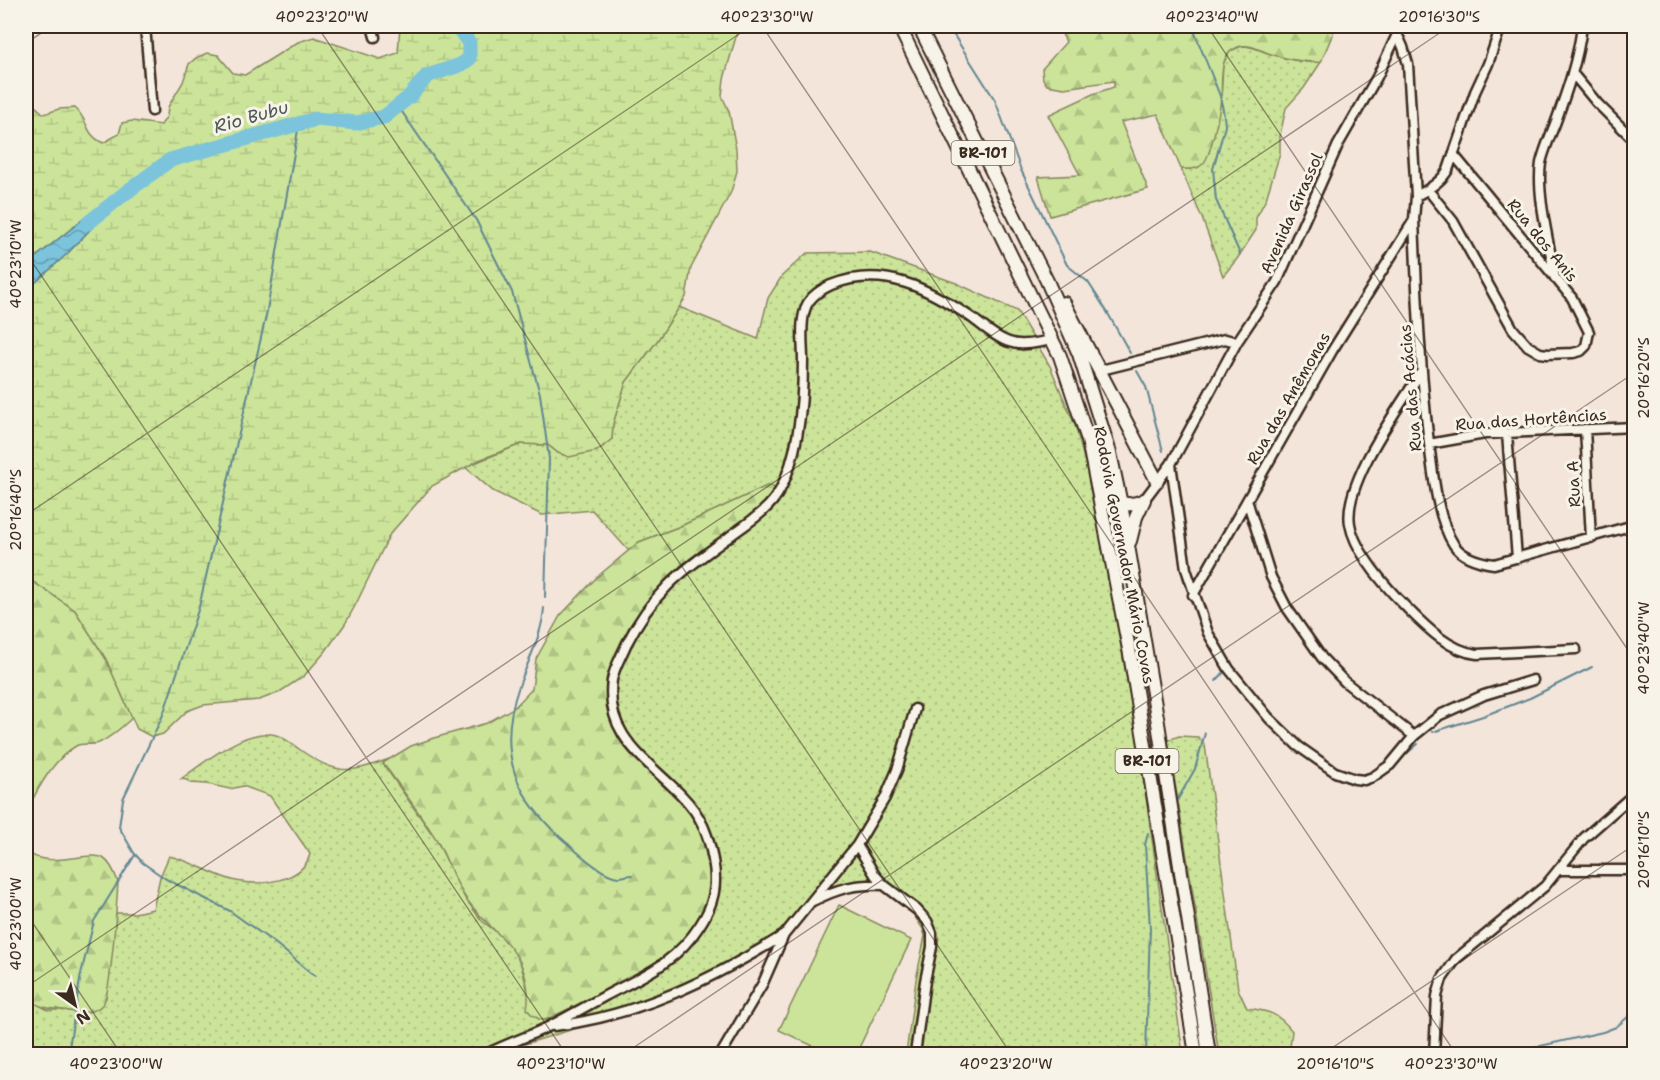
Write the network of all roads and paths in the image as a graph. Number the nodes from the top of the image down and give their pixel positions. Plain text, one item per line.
1 (145, 26) edge
2 (372, 26) edge
3 (899, 26) edge
4 (919, 26) edge
5 (1401, 26) edge
6 (1501, 26) edge
7 (1582, 26) edge
8 (1398, 36) junction
9 (375, 38) dead end
10 (1573, 74) junction
11 (152, 111) dead end
12 (1635, 140) edge
13 (1454, 155) junction
14 (1428, 190) junction
15 (1416, 196) junction
16 (1414, 219) junction
17 (1556, 279) junction
18 (1047, 281) junction
19 (1053, 340) junction
20 (1237, 342) junction
21 (1101, 370) junction
22 (1421, 372) junction
23 (1068, 376) junction
24 (1635, 427) edge
25 (1585, 429) junction
26 (1507, 434) junction
27 (1429, 444) junction
28 (1171, 464) junction
29 (1157, 481) junction
30 (1144, 500) junction
31 (1247, 500) junction
32 (1121, 504) junction
33 (1635, 525) edge
34 (1591, 538) junction
35 (1128, 547) junction
36 (1517, 558) junction
37 (1193, 596) junction
38 (1576, 649) dead end
39 (1533, 680) dead end
40 (915, 709) dead end
41 (1414, 736) junction
42 (1635, 794) edge
43 (857, 845) junction
44 (1558, 870) junction
45 (1635, 870) edge
46 (884, 885) junction
47 (812, 901) junction
48 (784, 935) junction
49 (548, 1027) junction
50 (486, 1054) edge
51 (721, 1054) edge
52 (915, 1054) edge
53 (1196, 1054) edge
54 (1209, 1054) edge
55 (1434, 1054) edge

1 - 11 street
2 - 9 street
3 - 19 highway, Rodovia Governador Mário Covas / BR-101
4 - 18 highway, Rodovia Governador Mário Covas / BR-101
5 - 8 street, Avenida Girassol
6 - 13 street
7 - 10 street
8 - 15 street, Rua das Acácias
8 - 20 street, Avenida Girassol
10 - 12 street
10 - 17 street
13 - 14 street
13 - 17 street, Rua dos Anis
14 - 15 street
14 - 17 street, Rua dos Anis
15 - 16 street, Rua das Acácias
16 - 22 street, Rua das Acácias
16 - 31 street, Rua das Anêmonas
18 - 21 highway
18 - 32 highway, Rodovia Governador Mário Covas / BR-101
19 - 23 highway, Rodovia Governador Mário Covas / BR-101
19 - 49 street
20 - 21 street
20 - 28 street, Avenida Girassol
21 - 29 highway
22 - 27 street, Rua das Acácias
22 - 38 street
23 - 32 highway
23 - 53 highway, Rodovia Governador Mário Covas / BR-101
24 - 25 street, Rua das Hortências
25 - 26 street, Rua das Hortências
25 - 34 street, Rua A
26 - 27 street, Rua das Hortências
26 - 36 street
27 - 36 street, Rua das Acácias
28 - 29 street, Avenida Girassol
28 - 37 street
29 - 30 street, Avenida Girassol
30 - 32 highway
30 - 35 highway
31 - 37 street, Rua das Anêmonas
31 - 41 street
32 - 35 highway, Rodovia Governador Mário Covas / BR-101
33 - 34 street, Rua das Acácias
34 - 36 street, Rua das Acácias
35 - 54 highway, Rodovia Governador Mário Covas / BR-101
37 - 41 street
39 - 41 street
40 - 43 street
42 - 44 street
43 - 46 street
43 - 47 street
44 - 45 street
44 - 55 street
46 - 47 street
46 - 52 street
47 - 48 street
48 - 49 street
48 - 51 street
49 - 50 street

